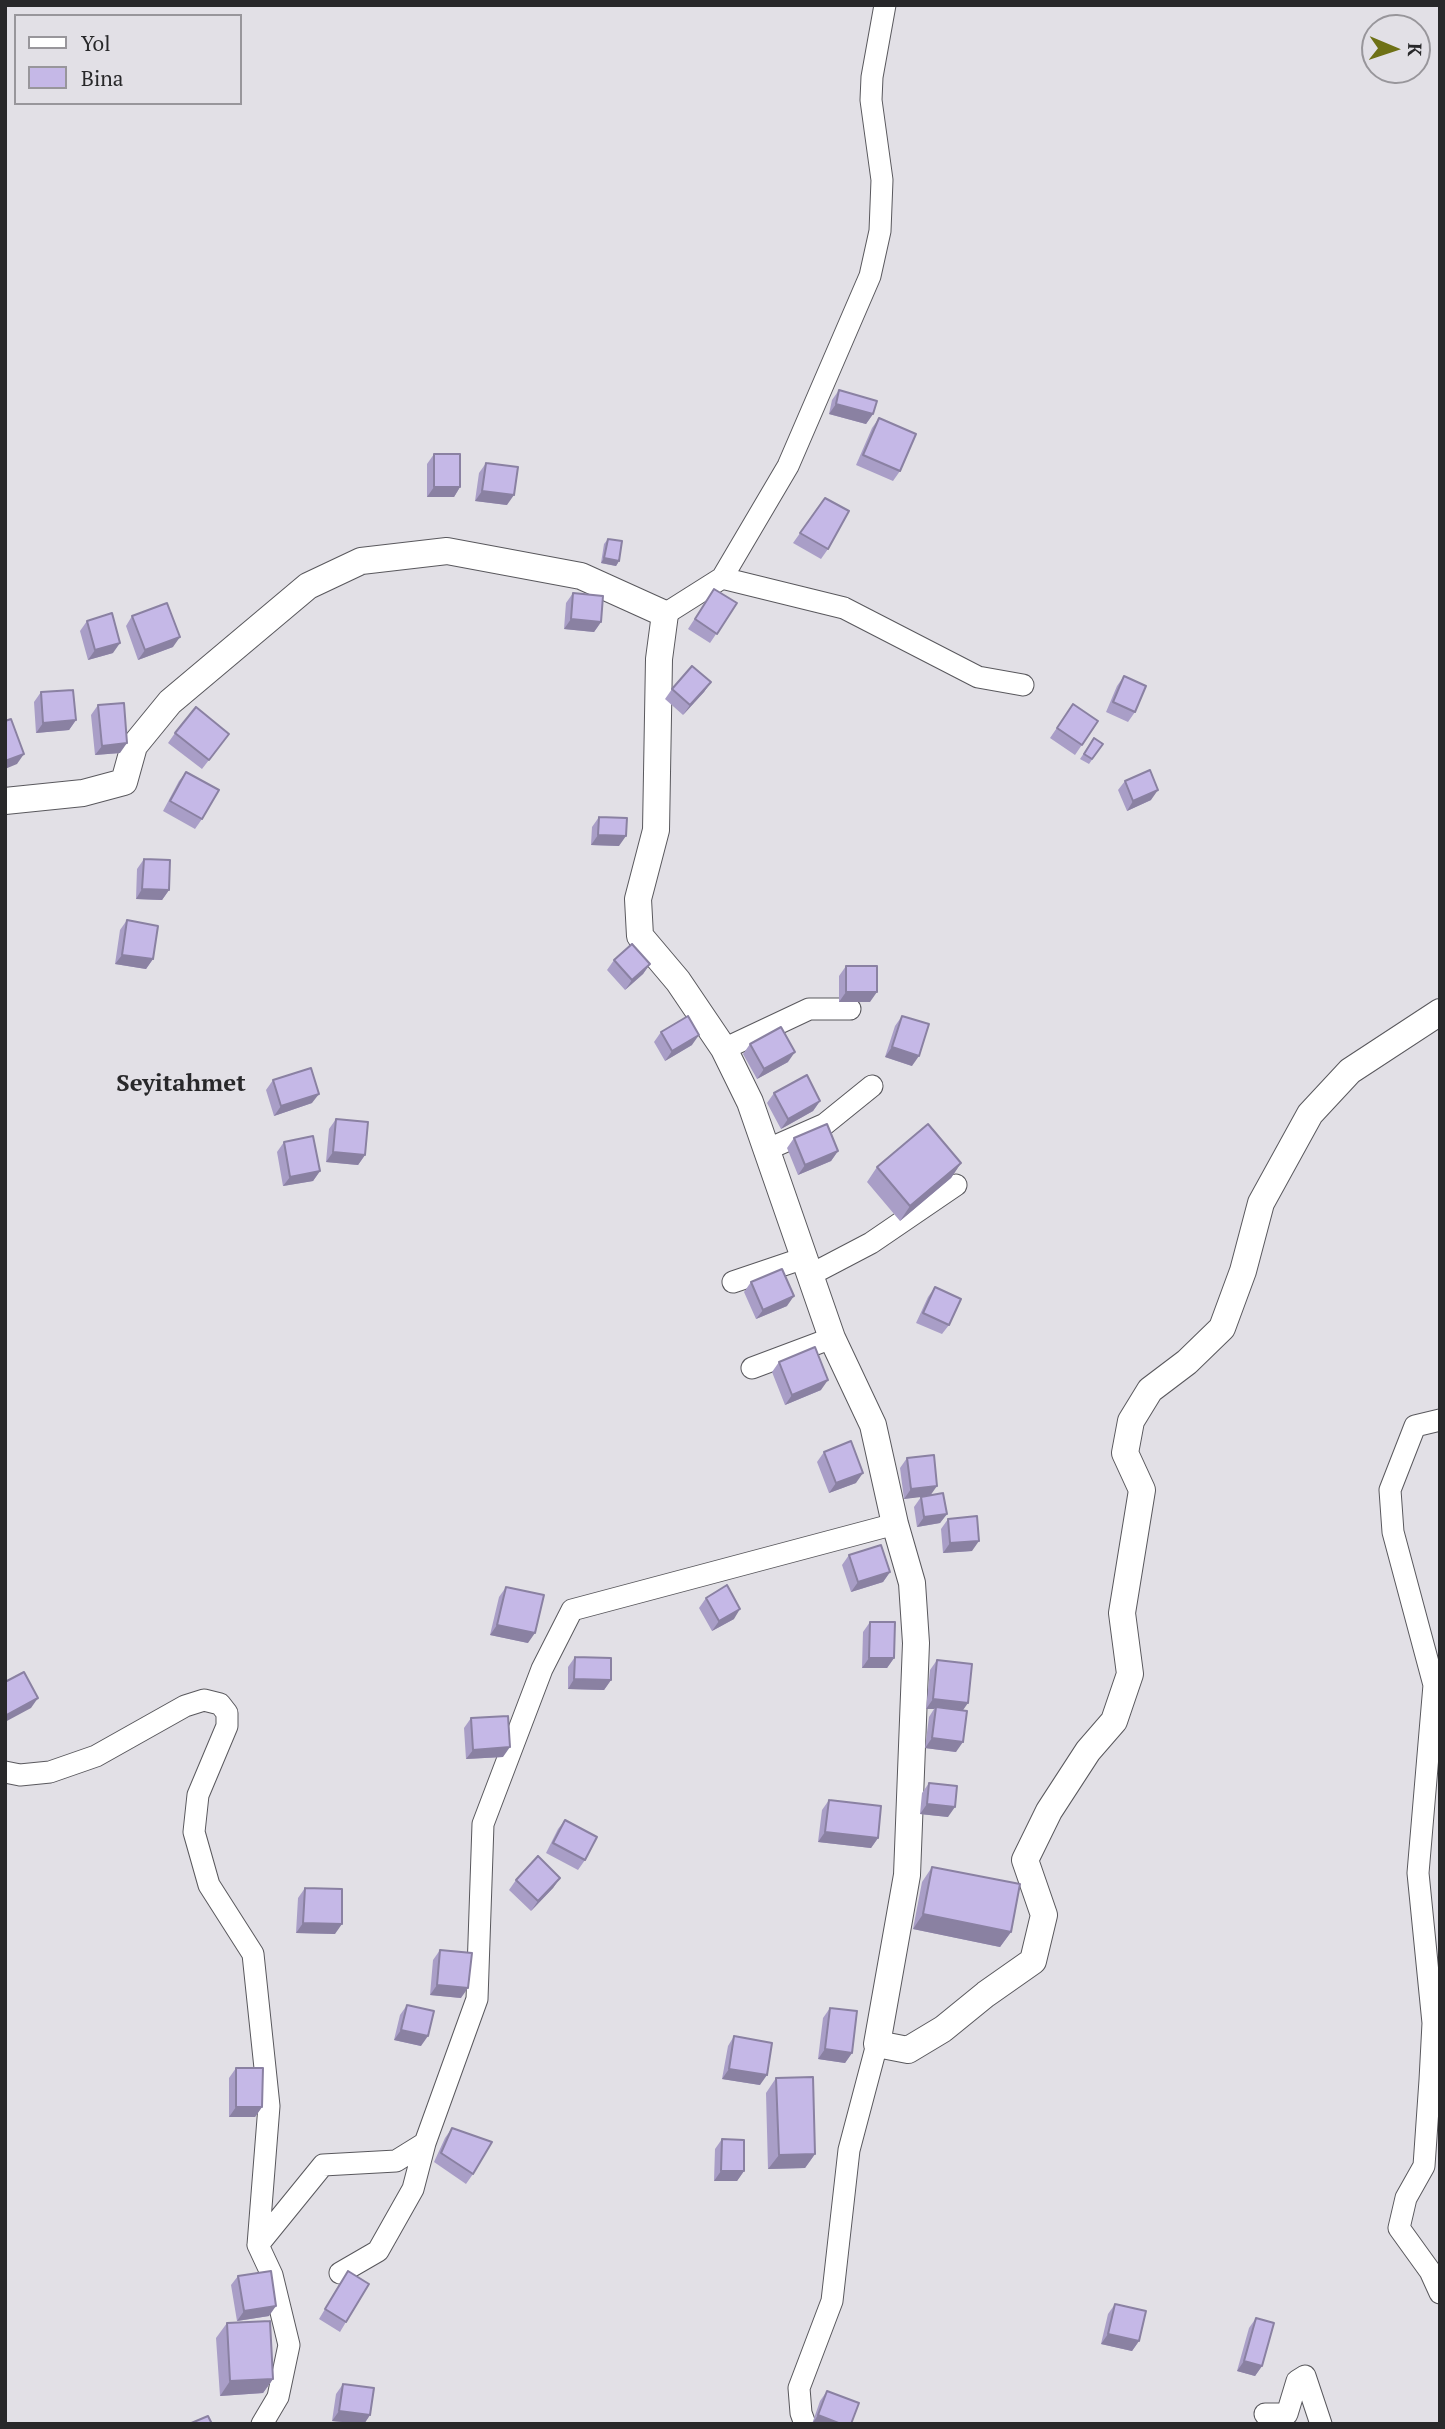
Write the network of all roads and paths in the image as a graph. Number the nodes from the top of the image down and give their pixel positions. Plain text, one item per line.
1 (885, 5) edge
2 (722, 578) junction
3 (664, 614) junction
4 (1023, 685) dead end
5 (5, 801) edge
6 (850, 1009) dead end
7 (1440, 1012) edge
8 (724, 1049) junction
9 (872, 1086) dead end
10 (766, 1150) junction
11 (956, 1185) edge
12 (807, 1267) junction
13 (733, 1282) dead end
14 (832, 1338) junction
15 (752, 1368) dead end
16 (1440, 1420) edge
17 (895, 1524) junction
18 (5, 1773) edge
19 (877, 2044) junction
20 (425, 2143) junction
21 (258, 2245) junction
22 (340, 2273) dead end
23 (1440, 2293) edge
24 (1265, 2414) dead end
25 (262, 2424) edge
26 (805, 2424) edge
27 (1321, 2424) edge

1 - 2 street
2 - 3 street
2 - 4 street
3 - 5 street
3 - 8 street
6 - 8 street
7 - 19 street
8 - 10 street
9 - 10 street
10 - 12 street
11 - 12 street
12 - 13 street
12 - 14 street
14 - 15 street
14 - 17 street
16 - 23 street
17 - 19 street
17 - 20 street
18 - 21 street
19 - 26 street
20 - 21 street
20 - 22 street
21 - 25 street
24 - 27 street

